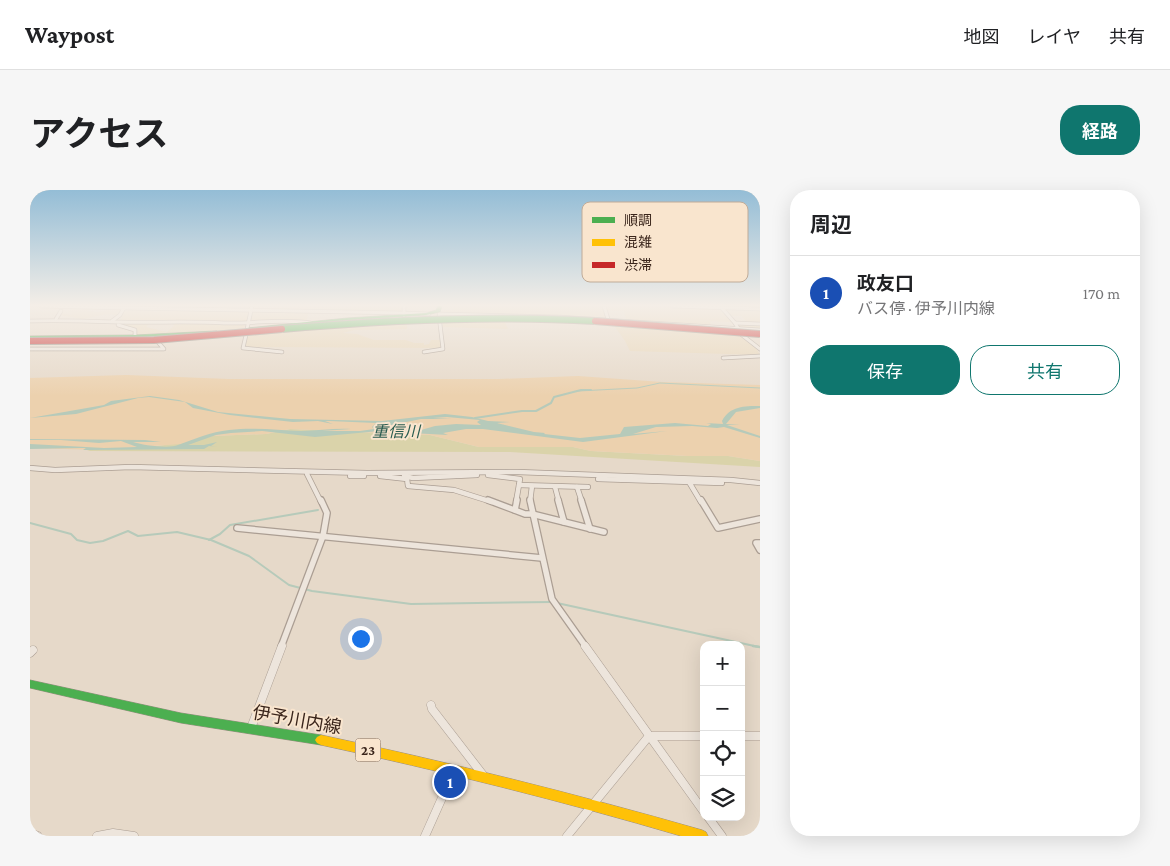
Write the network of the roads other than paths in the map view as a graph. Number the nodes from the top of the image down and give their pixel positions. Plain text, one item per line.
1 (130, 336) edge
2 (165, 336) edge
3 (191, 336) edge
4 (246, 336) edge
5 (440, 336) edge
6 (744, 336) edge
7 (30, 340) edge
8 (157, 341) junction
9 (755, 344) junction
10 (760, 344) edge
11 (30, 349) edge
12 (760, 349) edge
13 (282, 352) dead end
14 (424, 352) dead end
15 (760, 356) edge
16 (723, 358) dead end
17 (30, 468) edge
18 (104, 469) junction
19 (470, 472) junction
20 (367, 473) junction
21 (308, 474) junction
22 (350, 476) junction
23 (381, 476) junction
24 (490, 476) junction
25 (689, 482) junction
26 (520, 485) junction
27 (760, 485) edge
28 (532, 486) junction
29 (555, 487) junction
30 (577, 487) junction
31 (588, 488) dead end
32 (515, 510) junction
33 (532, 514) junction
34 (760, 519) edge
35 (564, 522) junction
36 (237, 528) dead end
37 (590, 529) junction
38 (604, 532) dead end
39 (323, 536) junction
40 (760, 543) edge
41 (760, 550) edge
42 (542, 558) junction
43 (30, 684) edge
44 (431, 705) dead end
45 (251, 728) junction
46 (649, 736) junction
47 (700, 736) edge
48 (745, 736) edge
49 (760, 736) edge
50 (454, 770) junction
51 (486, 778) junction
52 (592, 804) junction
53 (700, 806) edge
54 (711, 821) edge
55 (30, 833) edge
56 (38, 836) edge
57 (97, 836) edge
58 (134, 836) edge
59 (425, 836) edge
60 (567, 836) edge
61 (702, 836) edge
62 (722, 836) edge

1 - 7 main road
2 - 7 main road, bridge
3 - 8 street
4 - 13 street
5 - 14 street
6 - 9 street
7 - 8 street
8 - 11 street
9 - 10 street
9 - 12 street
15 - 16 street
17 - 18 street
18 - 20 street
18 - 21 street
19 - 20 street
19 - 24 street
19 - 27 street
20 - 22 street
21 - 22 street
21 - 39 street
22 - 23 street
23 - 24 street
23 - 32 street
24 - 25 street
24 - 26 street
25 - 27 street
25 - 34 street
26 - 28 street
26 - 32 street
28 - 29 street
28 - 33 street
29 - 30 street
29 - 35 street
30 - 31 street
30 - 37 street
32 - 33 street
33 - 35 street
33 - 42 street
35 - 37 street
36 - 39 street
37 - 38 street
39 - 42 street
39 - 45 street
40 - 41 street
42 - 46 street
43 - 45 main road, 伊予川内線 / 23
44 - 51 street
45 - 50 main road, 伊予川内線 / 23
46 - 47 street
46 - 52 street
46 - 53 street
48 - 49 street
50 - 51 main road, 伊予川内線 / 23
50 - 59 street
51 - 52 main road, 伊予川内線 / 23
52 - 60 street
52 - 61 main road, 伊予川内線 / 23
54 - 62 street
55 - 56 street
57 - 58 street

